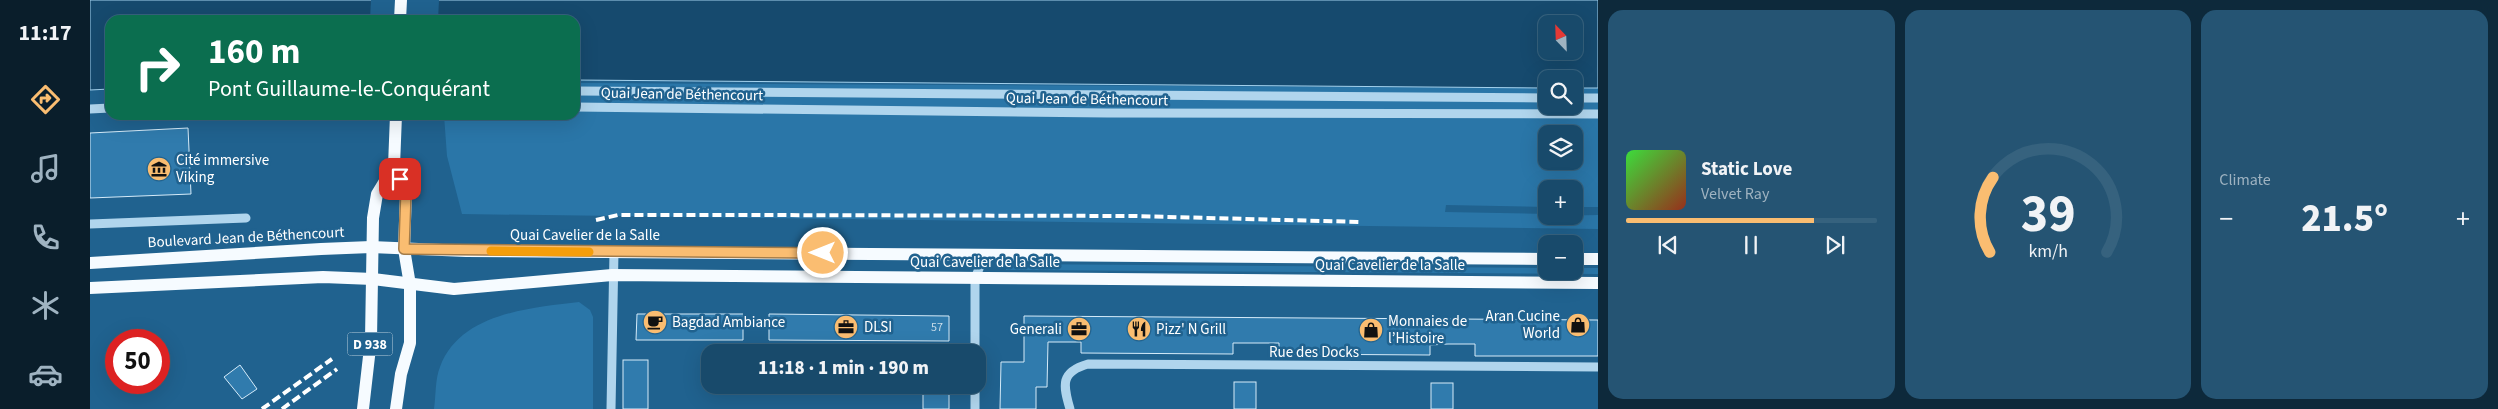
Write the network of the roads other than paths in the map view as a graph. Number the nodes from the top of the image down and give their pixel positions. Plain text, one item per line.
1 (401, 0) edge
2 (400, 15) edge
3 (580, 91) edge
4 (1538, 98) edge
5 (1583, 98) edge
6 (1598, 98) edge
7 (580, 106) edge
8 (105, 108) edge
9 (90, 109) edge
10 (1598, 114) edge
11 (396, 120) edge
12 (394, 166) junction
13 (246, 218) dead end
14 (90, 224) edge
15 (371, 247) junction
16 (404, 249) junction
17 (614, 252) junction
18 (994, 254) junction
19 (1538, 259) edge
20 (1583, 259) edge
21 (1598, 259) edge
22 (90, 263) edge
23 (612, 275) junction
24 (975, 278) junction
25 (373, 279) junction
26 (1598, 283) edge
27 (410, 285) junction
28 (90, 288) edge
29 (975, 344) edge
30 (1598, 367) edge
31 (975, 394) edge
32 (363, 409) edge
33 (396, 409) edge
34 (611, 409) edge
35 (975, 409) edge
36 (1070, 409) edge

1 - 2 main road
3 - 4 street, Quai Jean de Béthencourt
5 - 6 street
7 - 10 street, Quai Jean de Béthencourt
8 - 9 street
11 - 12 main road
12 - 15 main road
12 - 16 main road
13 - 14 street
15 - 16 main road, Boulevard Jean de Béthencourt
15 - 22 main road, Boulevard Jean de Béthencourt
15 - 25 main road
16 - 17 main road, Quai Cavelier de la Salle
16 - 27 main road
17 - 18 main road, Quai Cavelier de la Salle
17 - 23 street
18 - 19 main road, Quai Cavelier de la Salle
18 - 24 street
20 - 21 main road
23 - 24 main road, Quai Cavelier de la Salle
23 - 27 main road, Quai Cavelier de la Salle
23 - 34 street
24 - 26 main road, Quai Cavelier de la Salle
24 - 29 street
25 - 27 main road, Quai Cavelier de la Salle
25 - 28 main road
25 - 32 main road, D 938
27 - 33 main road, D 938
30 - 36 street, Rue des Docks
31 - 35 street

